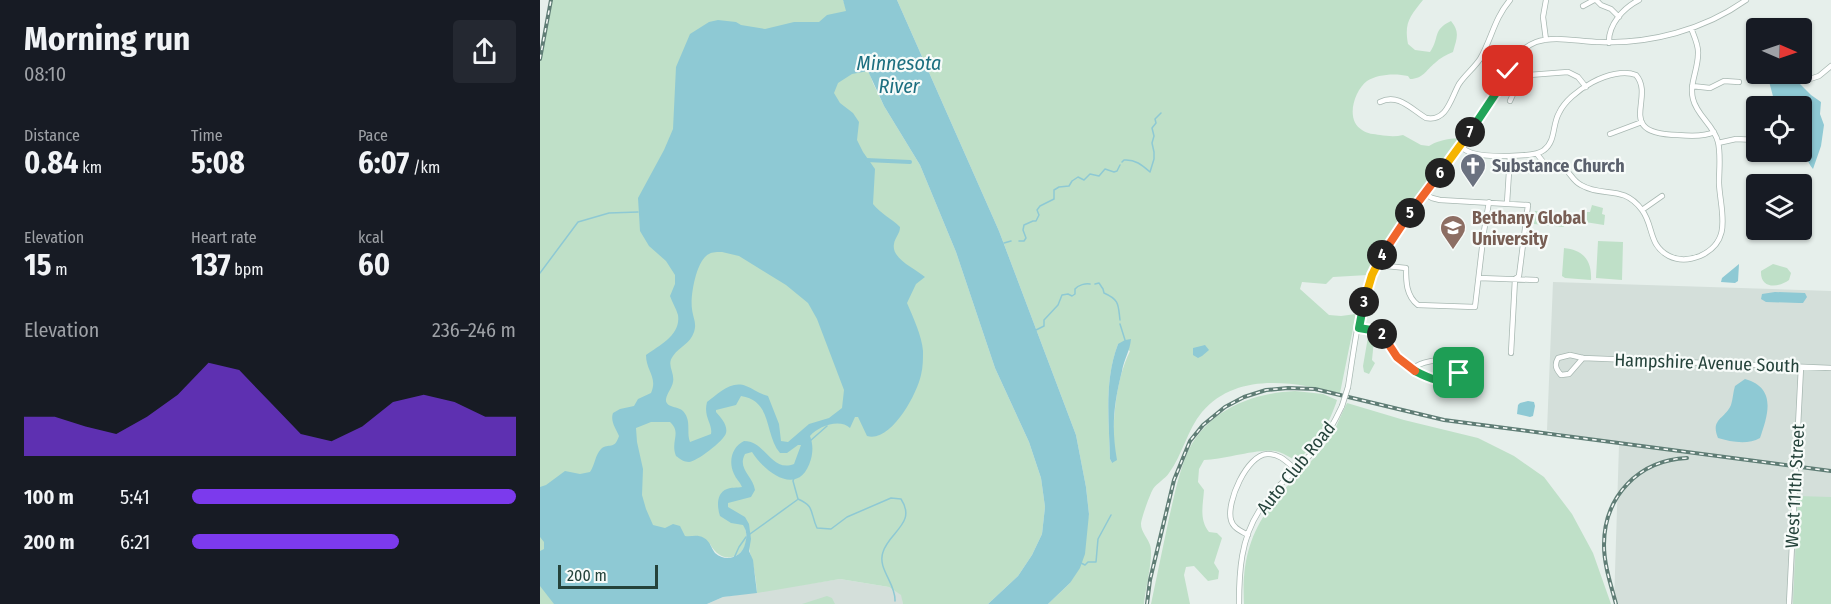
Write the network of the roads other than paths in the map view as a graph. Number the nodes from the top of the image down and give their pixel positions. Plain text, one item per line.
1 (1510, 0) edge
2 (1546, 0) edge
3 (1595, 0) edge
4 (1639, 0) edge
5 (1746, 0) edge
6 (1583, 6) dead end
7 (1619, 17) junction
8 (1691, 28) junction
9 (1546, 40) junction
10 (1609, 43) junction
11 (1481, 57) junction
12 (1831, 66) edge
13 (1508, 71) junction
14 (1812, 78) edge
15 (1739, 82) dead end
16 (1692, 86) junction
17 (1586, 87) junction
18 (1510, 101) dead end
19 (1380, 102) dead end
20 (1642, 122) junction
21 (1714, 132) junction
22 (1610, 134) dead end
23 (1746, 140) edge
24 (1718, 143) junction
25 (1460, 147) junction
26 (1537, 154) junction
27 (1510, 156) junction
28 (1425, 194) junction
29 (1662, 196) dead end
30 (1489, 202) junction
31 (1507, 203) junction
32 (1642, 210) junction
33 (1377, 264) junction
34 (1479, 278) junction
35 (1515, 279) junction
36 (1536, 280) dead end
37 (1359, 328) junction
38 (1512, 353) dead end
39 (1583, 358) junction
40 (1801, 367) junction
41 (1831, 368) edge
42 (1411, 370) junction
43 (1296, 470) junction
44 (1248, 535) junction
45 (1239, 604) edge
46 (1789, 604) edge

1 - 11 street
2 - 9 street
3 - 6 street
3 - 7 street
4 - 7 street
5 - 8 street
7 - 10 street
8 - 10 street
8 - 16 street
9 - 10 street
9 - 13 street, Auto Club Road
11 - 13 street
11 - 19 street
12 - 14 street
13 - 25 street, Auto Club Road
15 - 16 street
16 - 21 street
17 - 18 street
17 - 20 street
17 - 26 street
20 - 21 street
20 - 22 street
21 - 24 street
23 - 24 street
24 - 32 street
25 - 27 street
25 - 28 street, Auto Club Road
26 - 27 street
26 - 32 street
27 - 31 street
28 - 30 street
28 - 33 street, Auto Club Road
29 - 32 street
30 - 31 street
30 - 34 street
31 - 35 street
33 - 34 street
33 - 37 street, Auto Club Road
34 - 35 street
35 - 36 street
35 - 38 street
37 - 42 street
37 - 43 street, Auto Club Road, bridge
39 - 39 street, Hampshire Avenue South
39 - 40 street, Hampshire Avenue South
40 - 41 street, Hampshire Avenue South
40 - 46 street, West 111th Street
42 - 42 street
43 - 44 street, Auto Club Road
43 - 44 street
44 - 45 street, Auto Club Road

